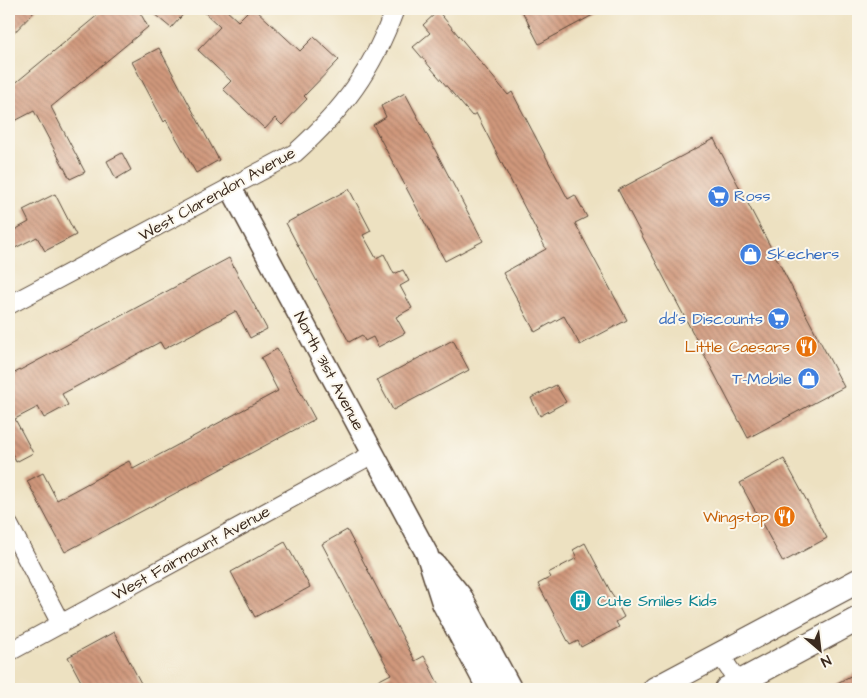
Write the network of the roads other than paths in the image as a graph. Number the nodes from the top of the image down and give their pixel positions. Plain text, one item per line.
1 (395, 9) edge
2 (231, 188) junction
3 (9, 305) edge
4 (373, 454) junction
5 (9, 525) edge
6 (427, 554) junction
7 (858, 581) edge
8 (858, 619) edge
9 (61, 624) junction
10 (9, 652) edge
11 (720, 655) junction
12 (736, 687) edge
13 (488, 689) edge
14 (510, 689) edge
15 (655, 689) edge

1 - 2 street, West Clarendon Avenue
2 - 3 street, West Clarendon Avenue
2 - 4 street, North 31st Avenue
4 - 6 street, North 31st Avenue
4 - 9 street, West Fairmount Avenue
5 - 9 street
6 - 13 street, North 31st Avenue
6 - 14 street, North 31st Avenue
7 - 11 main road
8 - 12 main road
9 - 10 street, West Fairmount Avenue
11 - 12 street
11 - 15 main road

